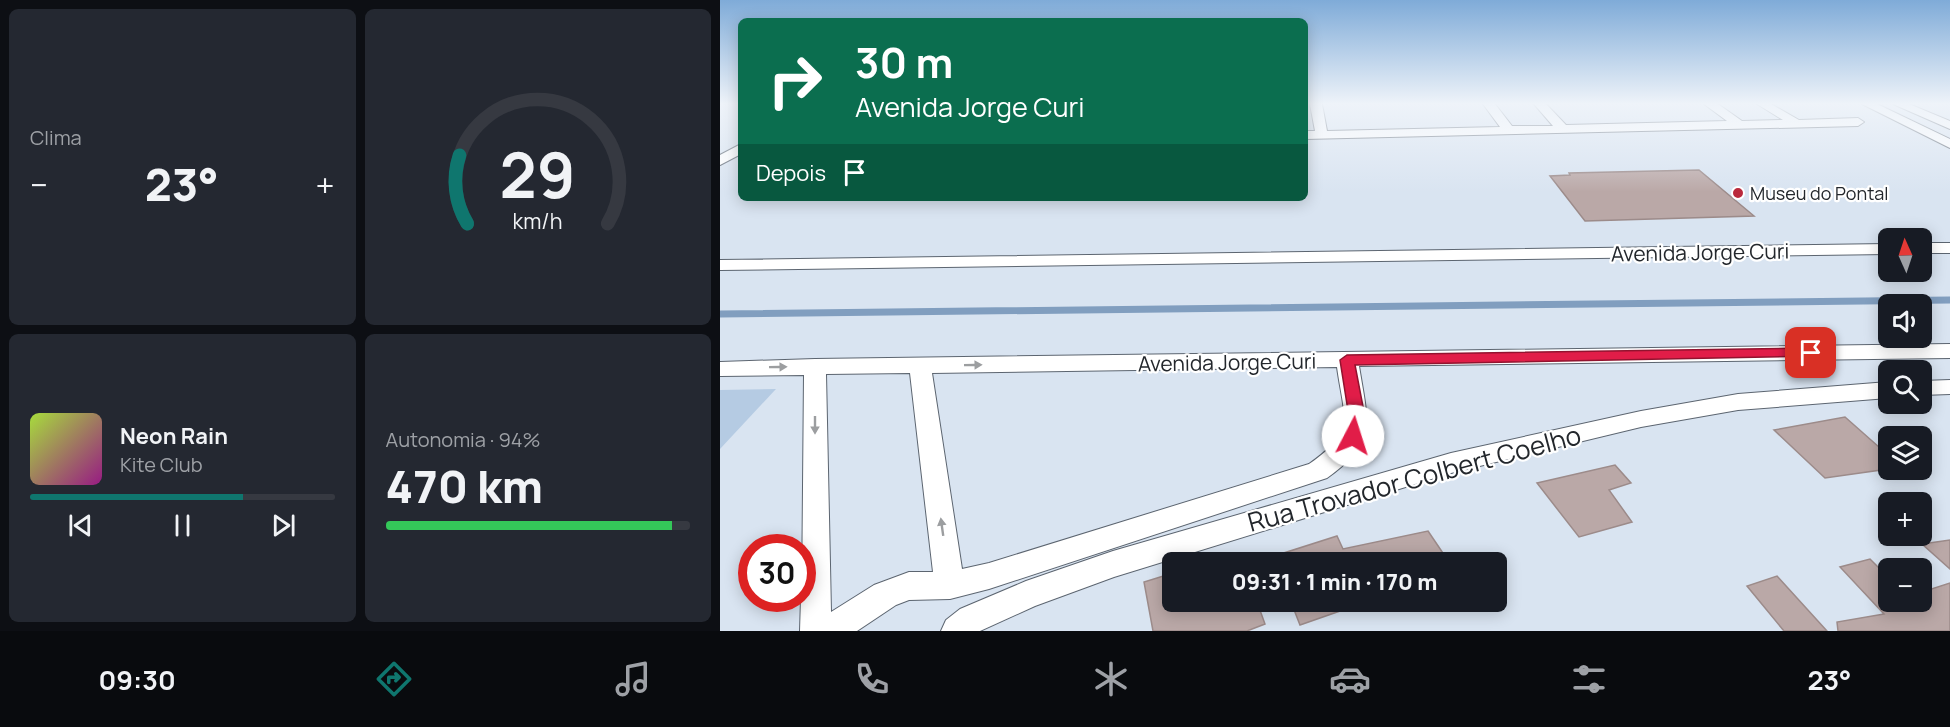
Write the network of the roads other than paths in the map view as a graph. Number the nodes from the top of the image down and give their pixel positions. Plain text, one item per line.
1 (1370, 133) edge
2 (1928, 133) edge
3 (1308, 135) edge
4 (1322, 135) joint
5 (1950, 144) edge
6 (738, 149) edge
7 (720, 161) edge
8 (1932, 248) edge
9 (1950, 248) edge
10 (1878, 249) edge
11 (720, 265) edge
12 (1950, 351) edge
13 (1347, 360) junction
14 (815, 366) junction
15 (920, 366) junction
16 (720, 369) edge
17 (1950, 387) edge
18 (1932, 388) edge
19 (1878, 391) edge
20 (950, 585) junction
21 (816, 631) edge
22 (829, 631) edge
23 (957, 631) edge

1 - 4 street
2 - 5 street
3 - 4 street
6 - 7 street
8 - 9 street
10 - 11 street, Avenida Jorge Curi
12 - 13 street, Avenida Jorge Curi
15 -> 13 street, Avenida Jorge Curi
13 - 20 street
14 - 15 street, Avenida Jorge Curi
16 -> 14 street, Avenida Jorge Curi
14 -> 21 street
20 -> 15 street
17 - 18 street
19 - 23 street, Rua Trovador Colbert Coelho
20 - 22 street

